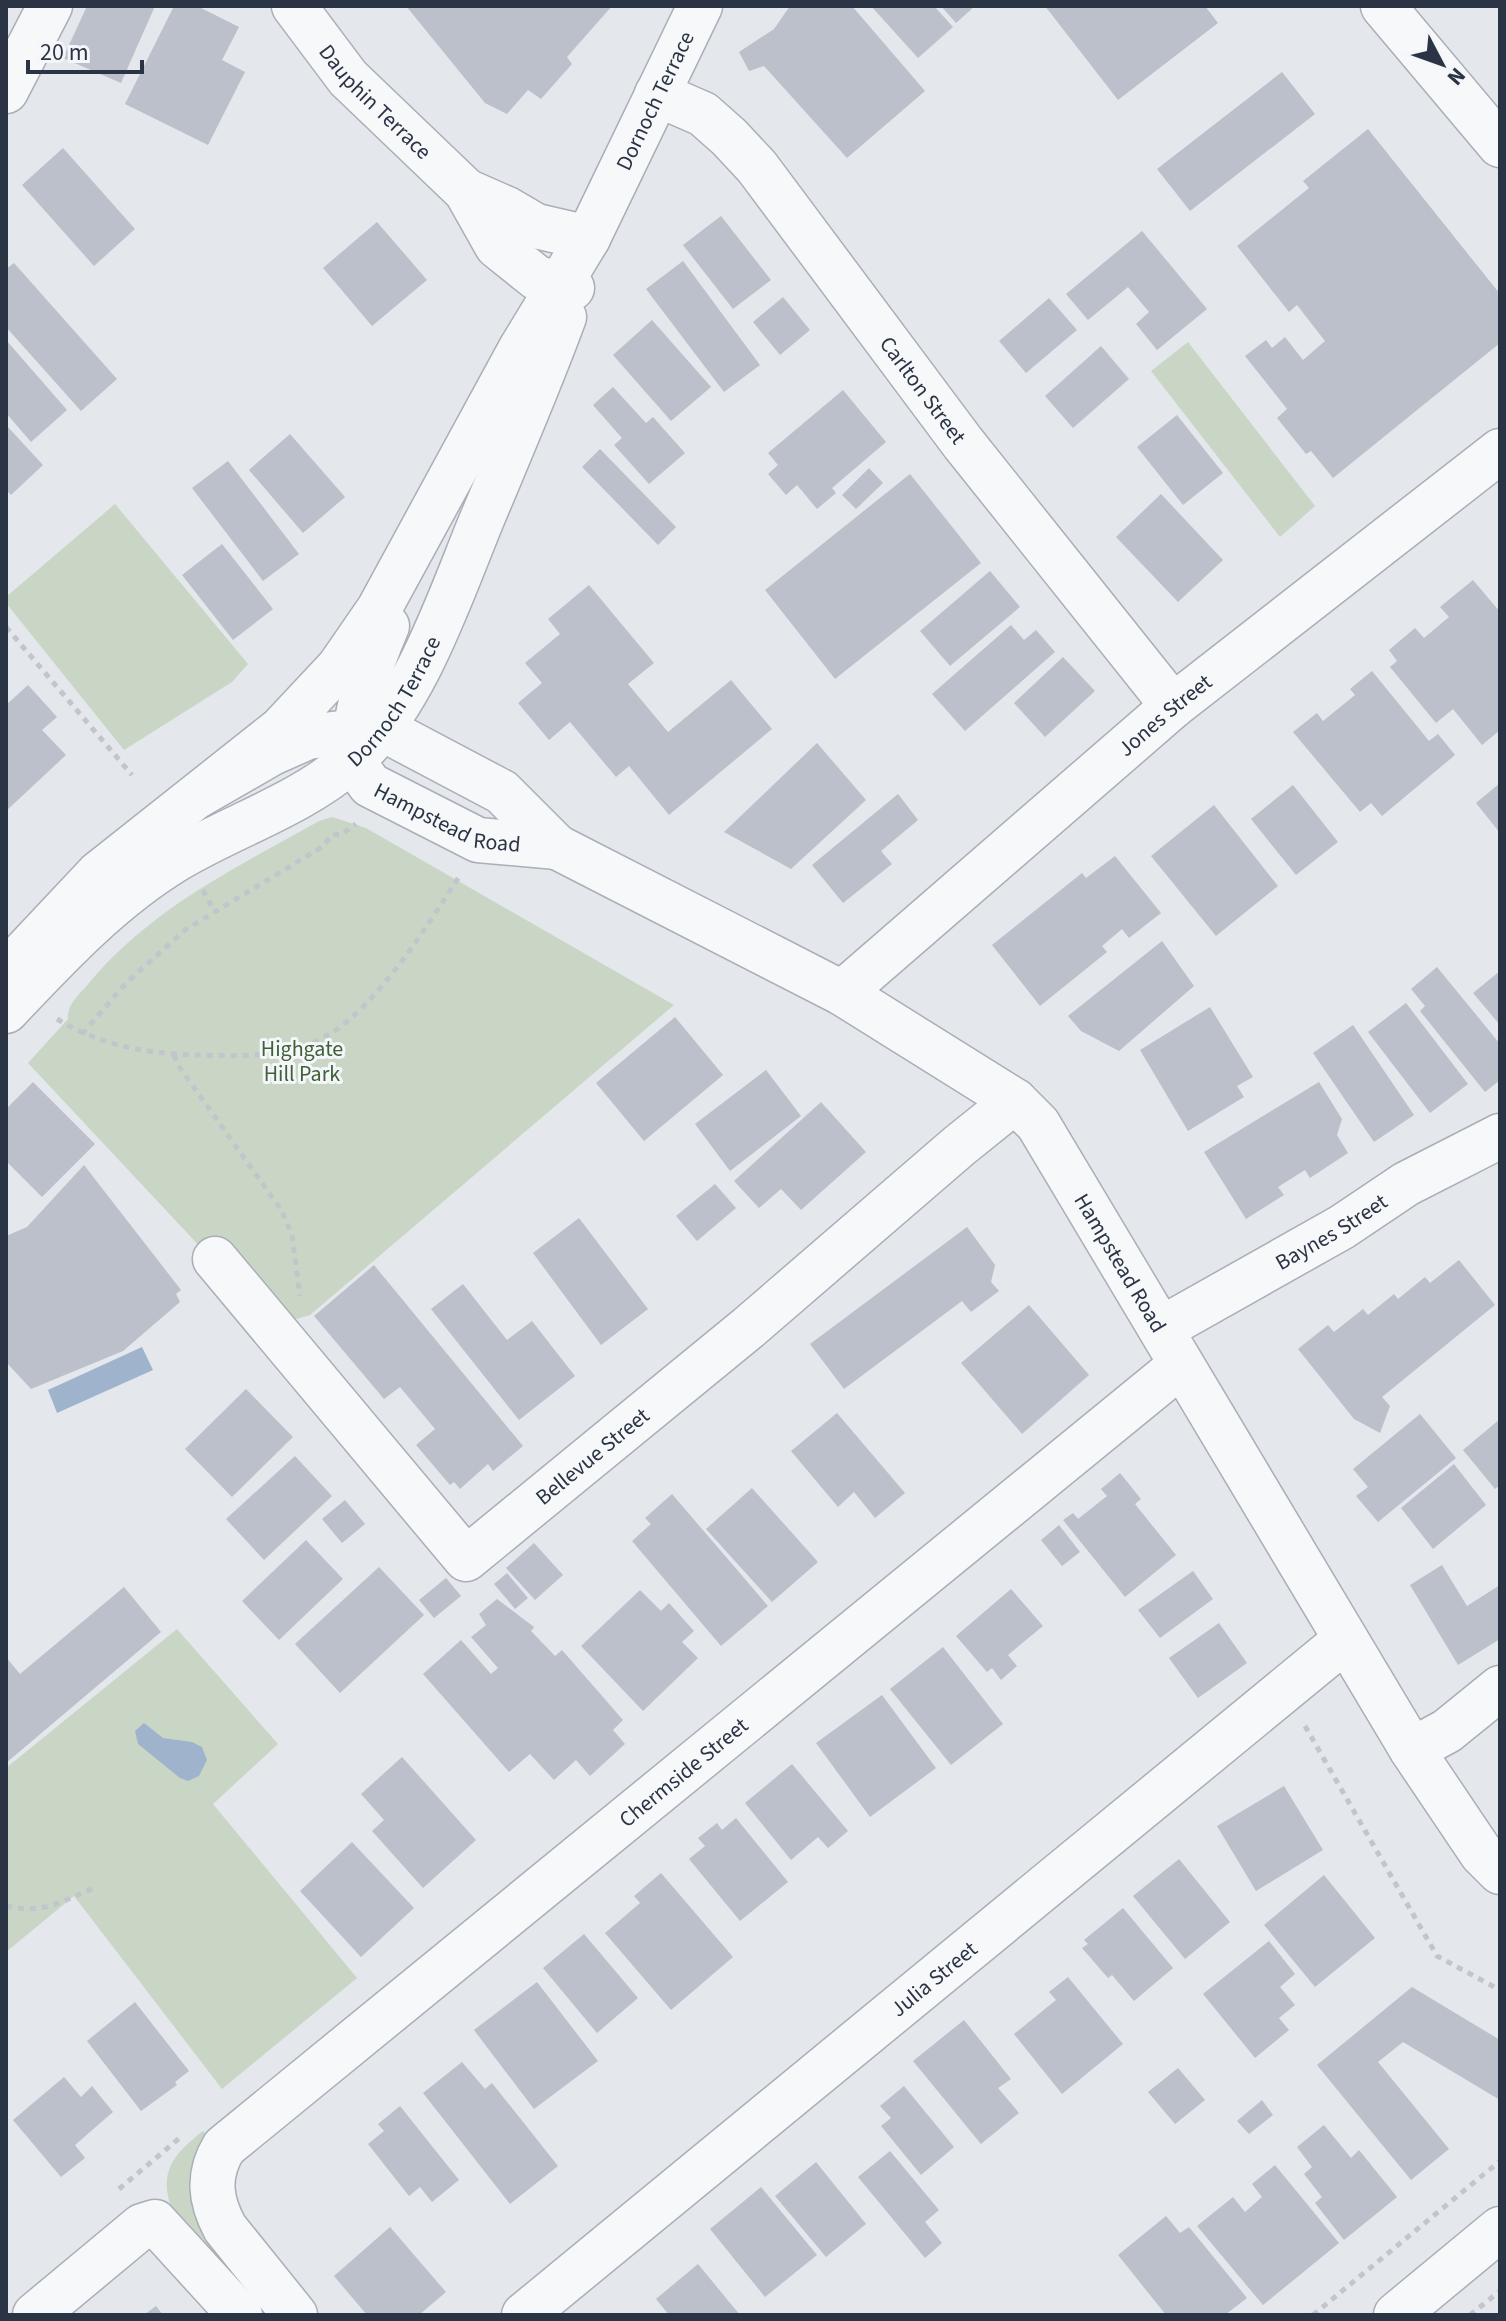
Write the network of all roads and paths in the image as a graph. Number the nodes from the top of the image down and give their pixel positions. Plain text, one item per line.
1 (50, 6) edge
2 (294, 6) edge
3 (700, 6) edge
4 (1383, 6) edge
5 (6, 91) edge
6 (657, 94) junction
7 (1500, 145) edge
8 (466, 191) junction
9 (588, 238) junction
10 (565, 287) junction
11 (1500, 451) edge
12 (440, 498) junction
13 (6, 627) edge
14 (1173, 706) junction
15 (362, 740) junction
16 (132, 775) dead end
17 (199, 795) junction
18 (352, 828) dead end
19 (557, 847) junction
20 (462, 873) dead end
21 (204, 891) dead end
22 (214, 911) junction
23 (6, 972) edge
24 (842, 993) junction
25 (6, 1011) edge
26 (57, 1019) dead end
27 (82, 1034) junction
28 (174, 1055) junction
29 (1015, 1101) junction
30 (1500, 1136) edge
31 (215, 1259) dead end
32 (300, 1298) dead end
33 (1171, 1347) junction
34 (1344, 1641) junction
35 (1500, 1688) edge
36 (1302, 1721) dead end
37 (1412, 1750) junction
38 (1500, 1872) edge
39 (94, 1888) dead end
40 (6, 1906) edge
41 (1500, 1990) edge
42 (1500, 2161) edge
43 (1500, 2229) edge
44 (1500, 2291) edge
45 (35, 2315) edge
46 (240, 2315) edge
47 (295, 2315) edge
48 (524, 2315) edge
49 (1313, 2315) edge
50 (1396, 2315) edge
51 (1470, 2315) edge

1 - 5 street
2 - 8 street, Dauphin Terrace
3 - 6 street, Dornoch Terrace
4 - 7 street
6 - 9 street, Dornoch Terrace
6 - 14 street, Carlton Street
8 - 9 street, Dauphin Terrace
8 - 10 street, Dauphin Terrace
9 - 10 street, Dornoch Terrace
10 - 12 street, Dornoch Terrace
10 - 15 street, Dornoch Terrace
11 - 14 street, Jones Street
12 - 15 street
12 - 17 street, Dornoch Terrace
13 - 16 path
14 - 24 street, Jones Street
15 - 17 street
15 - 19 street, Hampstead Road
15 - 19 street, Hampstead Road
15 - 25 street, Dornoch Terrace
17 - 23 street, Dornoch Terrace
18 - 22 path
19 - 24 street, Hampstead Road
20 - 28 path
21 - 22 path
22 - 27 path
24 - 29 street, Hampstead Road
26 - 27 path
27 - 28 path
28 - 32 path
29 - 31 street, Bellevue Street
29 - 33 street, Hampstead Road
30 - 33 street, Baynes Street
33 - 34 street, Hampstead Road
33 - 47 street, Chermside Street
34 - 37 street, Hampstead Road
34 - 48 street, Julia Street
35 - 37 street
36 - 41 path
37 - 38 street, Hampstead Road
39 - 40 path
42 - 49 path
43 - 50 street
44 - 51 path
45 - 46 street

